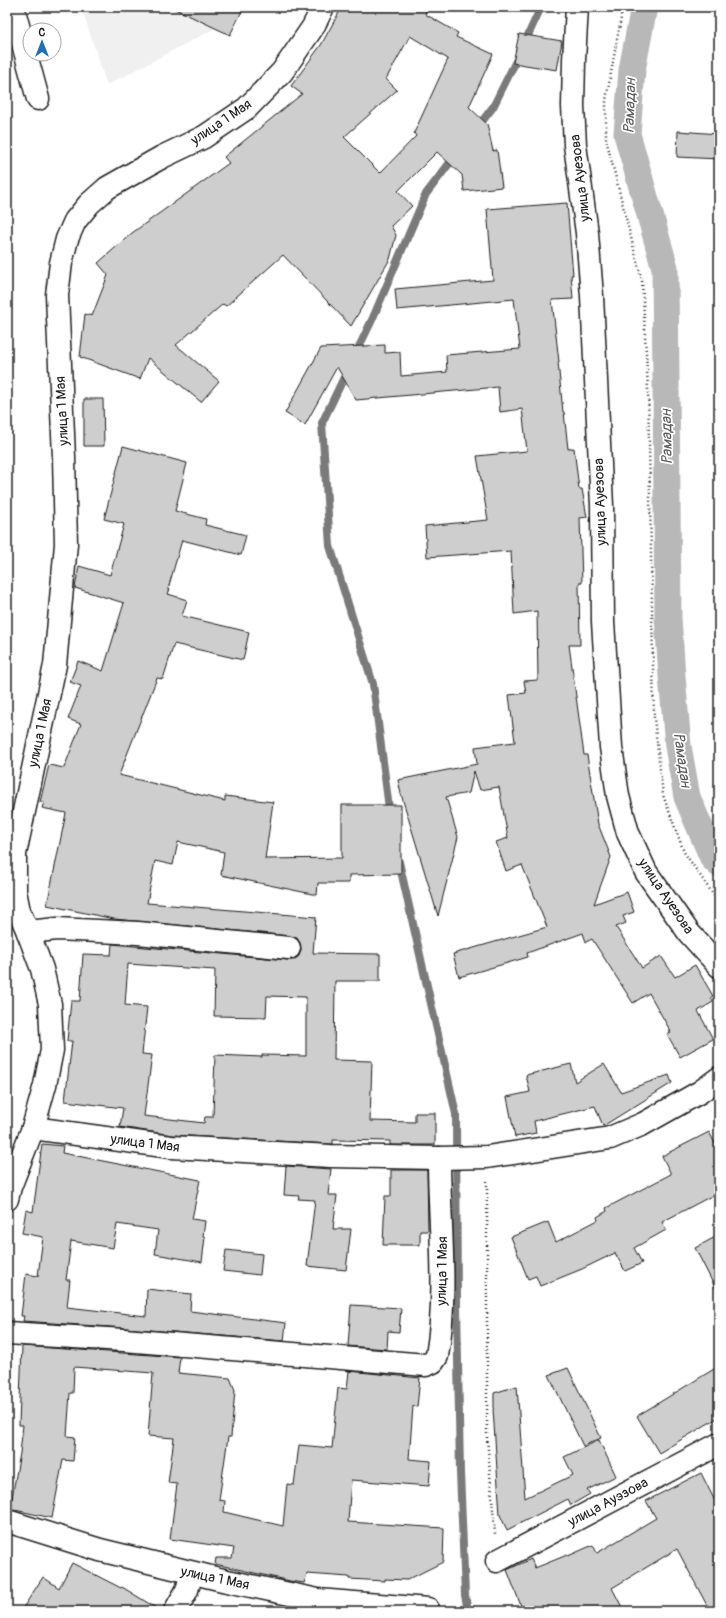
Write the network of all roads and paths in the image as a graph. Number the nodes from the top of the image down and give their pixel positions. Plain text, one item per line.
1 (13, 7) edge
2 (323, 7) edge
3 (577, 7) edge
4 (623, 7) edge
5 (38, 99) dead end
6 (719, 903) edge
7 (28, 932) junction
8 (289, 948) dead end
9 (719, 966) edge
10 (719, 1078) edge
11 (33, 1128) junction
12 (487, 1157) junction
13 (439, 1158) junction
14 (7, 1199) edge
15 (7, 1333) edge
16 (719, 1444) edge
17 (7, 1521) edge
18 (497, 1560) joint
19 (192, 1573) junction
20 (428, 1609) dead end
21 (176, 1611) edge

1 - 5 street
2 - 7 street, улица 1 Мая
3 - 9 street, улица Ауезова
4 - 6 path
7 - 8 street
7 - 11 street, улица 1 Мая
10 - 12 street
11 - 13 street, улица 1 Мая
11 - 14 street, улица 1 Мая
12 - 13 street
12 - 18 path
13 - 15 street, улица 1 Мая
16 - 18 street, улица Ауэзова
17 - 19 street, улица 1 Мая
19 - 20 street, улица 1 Мая
19 - 21 street

